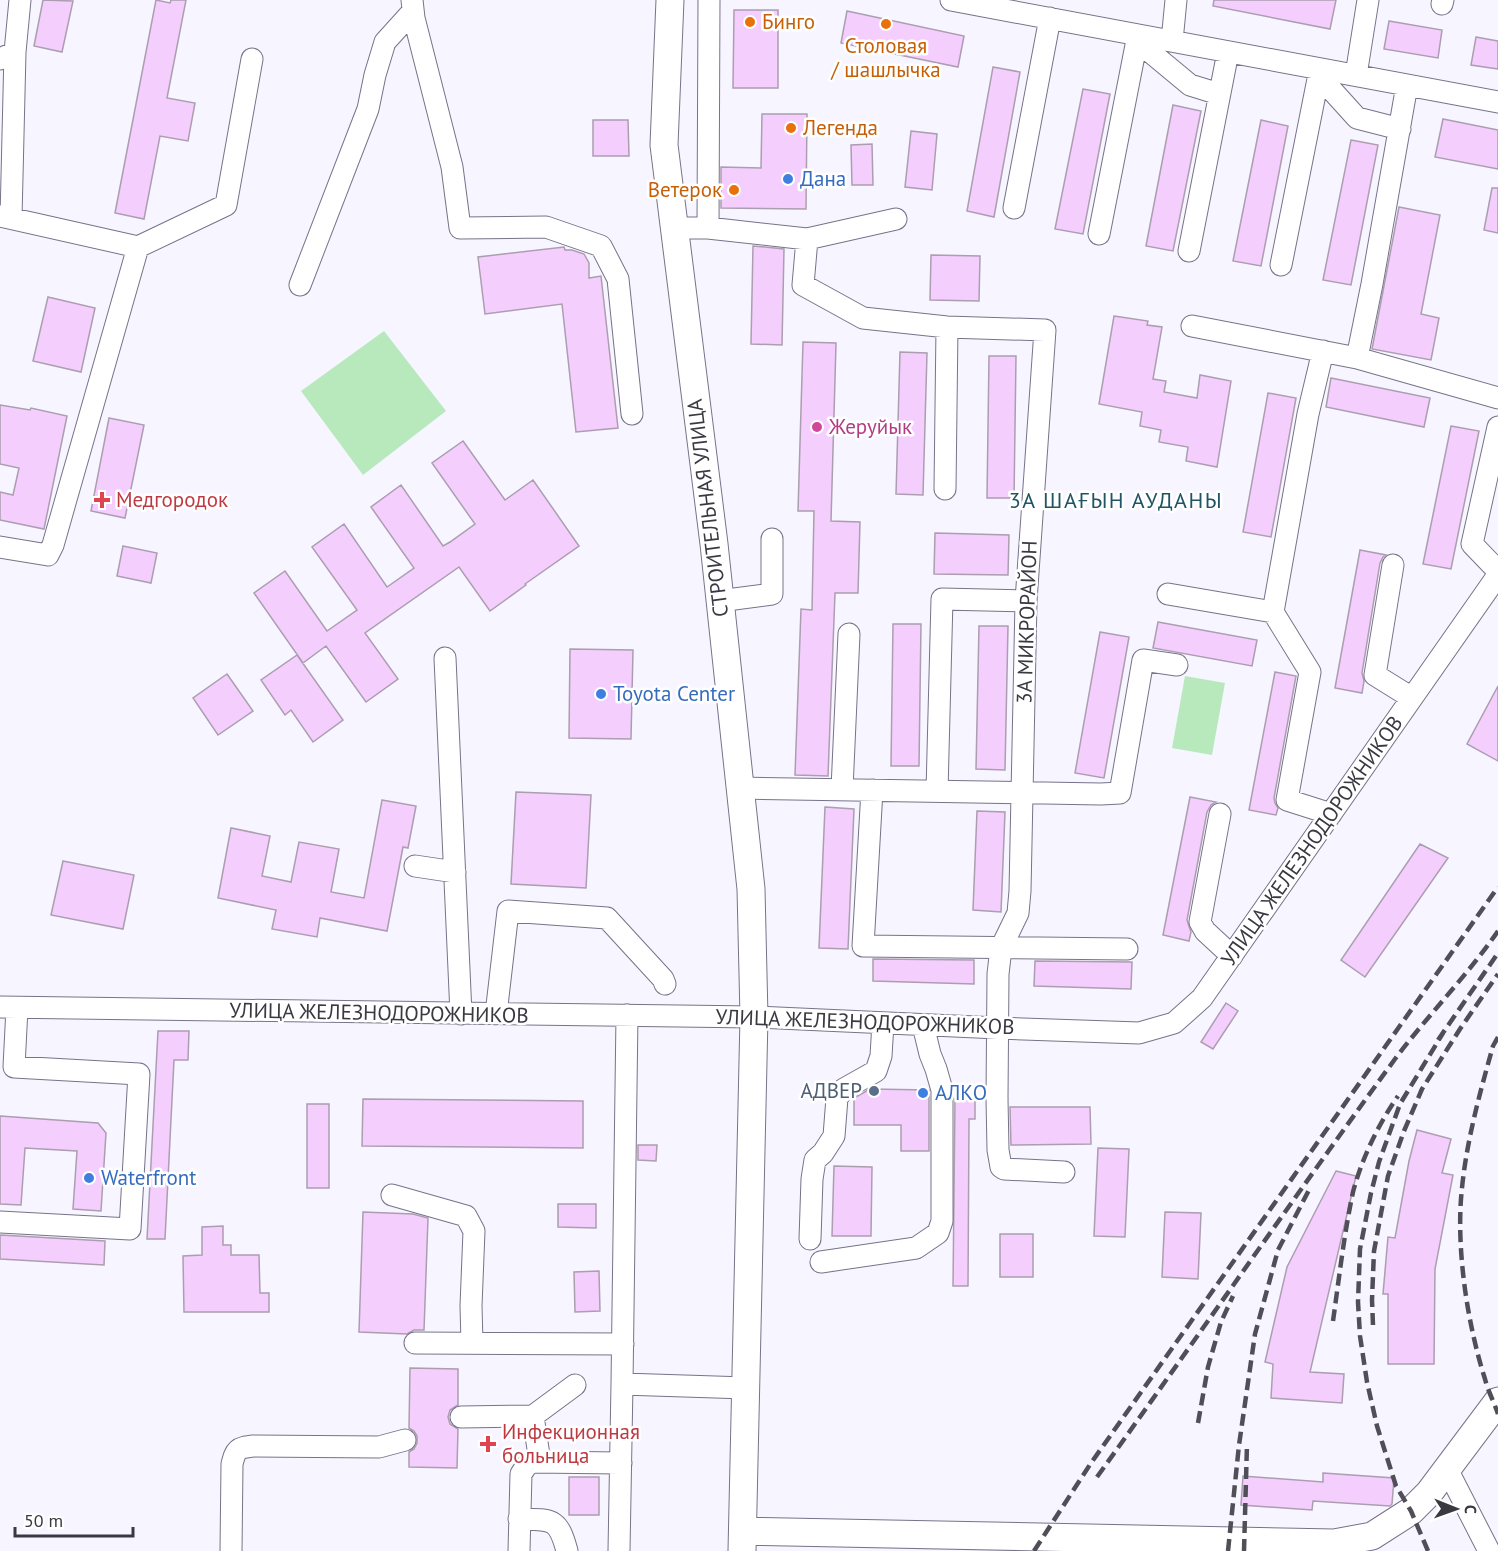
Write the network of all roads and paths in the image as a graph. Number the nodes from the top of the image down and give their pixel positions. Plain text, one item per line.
1 (20, 0) edge
2 (670, 0) edge
3 (709, 0) edge
4 (1176, 0) edge
5 (1368, 0) edge
6 (960, 1) edge
7 (412, 6) edge
8 (1050, 18) junction
9 (1137, 38) junction
10 (1172, 41) junction
11 (1228, 52) junction
12 (8, 56) edge
13 (252, 59) dead end
14 (1320, 72) junction
15 (1356, 75) junction
16 (1407, 85) junction
17 (1219, 94) junction
18 (1498, 102) edge
19 (1400, 129) junction
20 (1014, 208) dead end
21 (6, 217) edge
22 (896, 219) dead end
23 (675, 228) junction
24 (708, 228) junction
25 (1099, 234) dead end
26 (807, 239) junction
27 (138, 248) junction
28 (1189, 251) dead end
29 (1281, 265) dead end
30 (300, 285) dead end
31 (1192, 326) dead end
32 (947, 327) junction
33 (1323, 351) junction
34 (1357, 358) junction
35 (1498, 398) edge
36 (632, 414) dead end
37 (1498, 427) edge
38 (945, 489) dead end
39 (772, 539) dead end
40 (0, 547) edge
41 (1393, 565) dead end
42 (1498, 573) edge
43 (1168, 594) dead end
44 (719, 601) junction
45 (1026, 601) junction
46 (1273, 612) junction
47 (849, 634) dead end
48 (445, 658) dead end
49 (1177, 665) dead end
50 (1412, 698) junction
51 (739, 788) junction
52 (842, 789) junction
53 (872, 790) junction
54 (937, 791) junction
55 (1022, 792) junction
56 (1220, 814) dead end
57 (1330, 814) junction
58 (415, 866) dead end
59 (455, 872) junction
60 (1001, 948) junction
61 (1127, 949) dead end
62 (1232, 956) junction
63 (665, 984) dead end
64 (9, 1008) edge
65 (461, 1014) junction
66 (496, 1014) junction
67 (627, 1015) junction
68 (754, 1017) junction
69 (883, 1023) junction
70 (923, 1025) junction
71 (998, 1028) junction
72 (7, 1066) edge
73 (1064, 1172) dead end
74 (392, 1195) dead end
75 (0, 1222) edge
76 (810, 1239) dead end
77 (821, 1262) dead end
78 (415, 1343) dead end
79 (472, 1343) junction
80 (623, 1344) junction
81 (622, 1384) junction
82 (575, 1385) dead end
83 (746, 1388) junction
84 (1498, 1401) edge
85 (533, 1416) junction
86 (461, 1417) dead end
87 (405, 1440) dead end
88 (540, 1462) junction
89 (621, 1463) junction
90 (1447, 1469) junction
91 (519, 1519) junction
92 (743, 1541) edge
93 (1373, 1543) edge
94 (1081, 1545) edge
95 (1296, 1547) edge
96 (231, 1551) edge
97 (519, 1551) edge
98 (567, 1551) edge
99 (620, 1551) edge
100 (1489, 1551) edge

1 - 12 street
2 - 23 main road, СТРОИТЕЛЬНАЯ УЛИЦА
3 - 24 street
4 - 10 street
5 - 15 street
6 - 8 street
7 - 30 street
7 - 36 street
8 - 9 street
8 - 20 street
9 - 10 street
9 - 17 street
9 - 25 street
10 - 11 street
11 - 14 street
11 - 17 street
12 - 21 street
13 - 27 street
14 - 15 street
14 - 19 street
14 - 29 street
15 - 16 street
16 - 18 street
16 - 19 street
17 - 28 street
19 - 34 street
21 - 27 street
22 - 26 street
23 - 24 street
23 - 44 main road, СТРОИТЕЛЬНАЯ УЛИЦА
24 - 26 street
26 - 32 street, 3А МИКРОРАЙОН
27 - 40 street
31 - 33 street
32 - 38 street
32 - 45 street, 3А МИКРОРАЙОН
33 - 34 street
33 - 46 street
34 - 35 street
37 - 42 street
39 - 44 street
41 - 50 street
42 - 50 street, УЛИЦА ЖЕЛЕЗНОДОРОЖНИКОВ
43 - 46 street
44 - 51 main road, СТРОИТЕЛЬНАЯ УЛИЦА
45 - 54 street
45 - 55 street, 3А МИКРОРАЙОН
46 - 57 street
47 - 52 street
48 - 59 street
49 - 55 street
50 - 57 street, УЛИЦА ЖЕЛЕЗНОДОРОЖНИКОВ
51 - 52 street
51 - 68 main road, СТРОИТЕЛЬНАЯ УЛИЦА
52 - 53 street
53 - 54 street
53 - 60 street
54 - 55 street
55 - 60 street, 3А МИКРОРАЙОН
56 - 62 street
57 - 62 street, УЛИЦА ЖЕЛЕЗНОДОРОЖНИКОВ
58 - 59 street
59 - 65 street
60 - 61 street
60 - 71 street, 3А МИКРОРАЙОН
62 - 71 street, УЛИЦА ЖЕЛЕЗНОДОРОЖНИКОВ
63 - 66 street
64 - 65 street, УЛИЦА ЖЕЛЕЗНОДОРОЖНИКОВ
64 - 72 street
65 - 66 street, УЛИЦА ЖЕЛЕЗНОДОРОЖНИКОВ
66 - 67 street, УЛИЦА ЖЕЛЕЗНОДОРОЖНИКОВ
67 - 68 street, УЛИЦА ЖЕЛЕЗНОДОРОЖНИКОВ
67 - 80 street
68 - 69 street, УЛИЦА ЖЕЛЕЗНОДОРОЖНИКОВ
68 - 83 main road, СТРОИТЕЛЬНАЯ УЛИЦА
69 - 70 street, УЛИЦА ЖЕЛЕЗНОДОРОЖНИКОВ
69 - 76 street
70 - 71 street, УЛИЦА ЖЕЛЕЗНОДОРОЖНИКОВ
70 - 77 street
71 - 73 street, 3А МИКРОРАЙОН
72 - 75 street
74 - 79 street
78 - 79 street
79 - 80 street
80 - 81 street
81 - 83 street
81 - 89 street
82 - 85 street
83 - 92 main road, СТРОИТЕЛЬНАЯ УЛИЦА
84 - 90 main road
85 - 86 street
85 - 88 street
87 - 96 street
88 - 89 street
88 - 91 street
89 - 99 street
90 - 93 main road
90 - 100 street
91 - 97 street
91 - 98 street
92 - 94 main road
93 - 95 main road
94 - 95 main road

